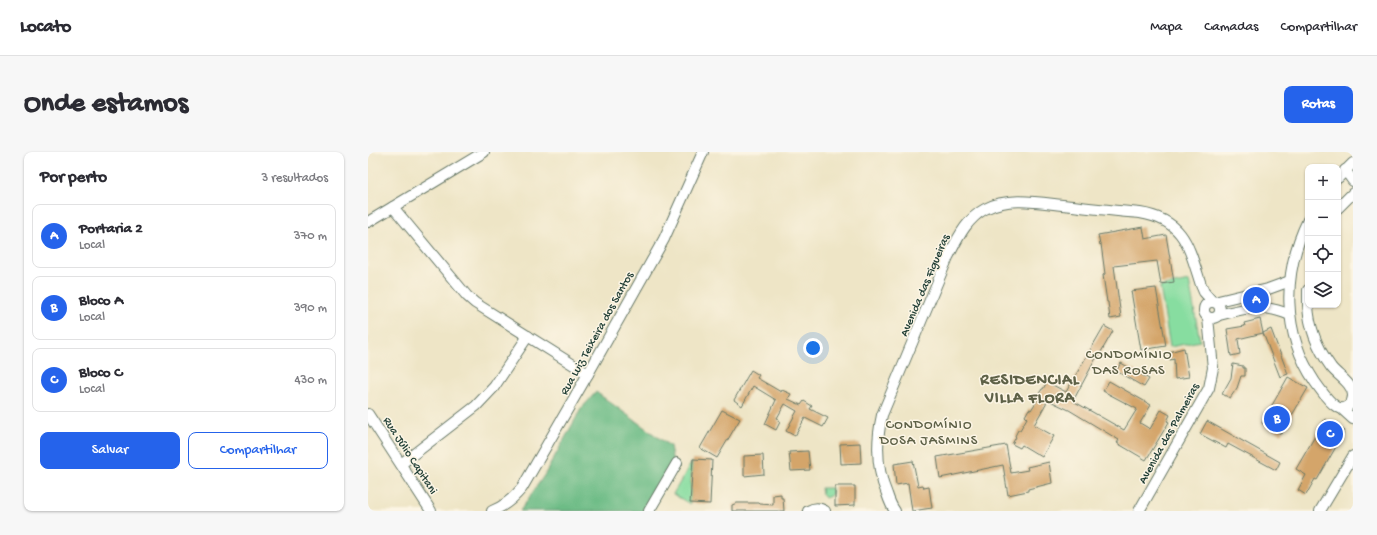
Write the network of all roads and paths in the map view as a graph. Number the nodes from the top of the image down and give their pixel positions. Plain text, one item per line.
1 (484, 152) edge
2 (703, 152) edge
3 (1349, 167) edge
4 (1341, 175) edge
5 (1353, 181) edge
6 (1353, 194) edge
7 (1341, 205) edge
8 (393, 207) junction
9 (368, 222) edge
10 (1305, 226) edge
11 (1290, 281) junction
12 (1242, 294) junction
13 (1213, 302) junction
14 (1245, 308) junction
15 (1308, 308) edge
16 (1219, 315) junction
17 (1290, 315) junction
18 (1208, 318) junction
19 (528, 336) junction
20 (588, 374) junction
21 (1342, 409) junction
22 (368, 414) edge
23 (1353, 419) edge
24 (1353, 456) edge
25 (677, 463) dead end
26 (401, 464) junction
27 (891, 510) edge
28 (431, 511) edge
29 (492, 511) edge
30 (649, 511) edge
31 (808, 511) edge
32 (825, 511) edge
33 (1139, 511) edge
34 (1320, 511) edge

1 - 8 street
2 - 20 street, Rua Luiz Teixeira dos Santos
3 - 4 street
3 - 5 street
6 - 7 street
8 - 9 street
8 - 19 street
10 - 11 street
11 - 12 street
11 - 17 street
12 - 13 street
12 - 14 street
13 - 16 street
13 - 18 street
13 - 27 street, Avenida das Figueiras
14 - 16 street
14 - 17 street
15 - 21 street
16 - 18 street
17 - 21 street
18 - 33 street, Avenida das Palmeiras
19 - 20 street
19 - 26 street
20 - 29 street, Rua Luiz Teixeira dos Santos
21 - 23 street
22 - 26 street, Rua Júlio Capitani
24 - 34 street
25 - 30 street
26 - 28 street, Rua Júlio Capitani
31 - 32 street

